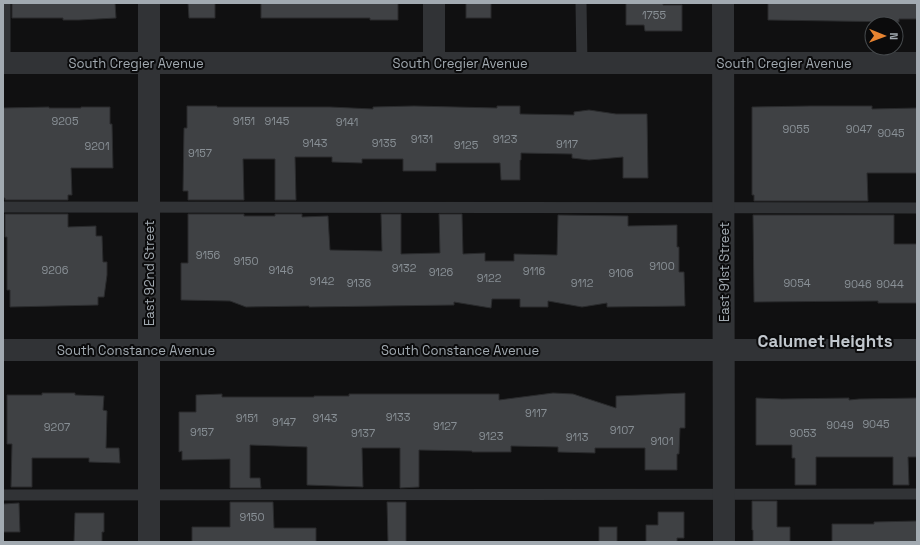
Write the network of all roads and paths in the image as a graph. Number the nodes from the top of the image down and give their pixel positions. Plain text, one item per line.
1 (5, 3) edge
2 (149, 3) edge
3 (434, 3) edge
4 (581, 3) edge
5 (723, 3) edge
6 (4, 63) edge
7 (149, 63) junction
8 (434, 63) junction
9 (582, 63) junction
10 (724, 63) junction
11 (917, 63) edge
12 (3, 207) edge
13 (149, 207) junction
14 (724, 207) junction
15 (917, 208) edge
16 (3, 350) edge
17 (149, 350) junction
18 (724, 350) junction
19 (917, 350) edge
20 (724, 494) junction
21 (917, 494) edge
22 (3, 495) edge
23 (149, 495) junction
24 (149, 542) edge
25 (724, 542) edge

1 - 6 lane
2 - 7 street, East 92nd Street
3 - 8 street
4 - 9 lane
5 - 10 street, East 91st Street
6 - 7 street, South Cregier Avenue
7 - 8 street, South Cregier Avenue
7 - 13 street, East 92nd Street
8 - 9 street, South Cregier Avenue
9 - 10 street, South Cregier Avenue
10 - 11 street, South Cregier Avenue
10 - 14 street, East 91st Street
12 - 13 lane
13 - 14 lane
13 - 17 street, East 92nd Street
14 - 15 lane
14 - 18 street, East 91st Street
16 - 17 street, South Constance Avenue
17 - 18 street, South Constance Avenue
17 - 23 street, East 92nd Street
18 - 19 street, South Constance Avenue
18 - 20 street, East 91st Street
20 - 21 lane
20 - 23 lane
20 - 25 street, East 91st Street
22 - 23 lane
23 - 24 street, East 92nd Street

